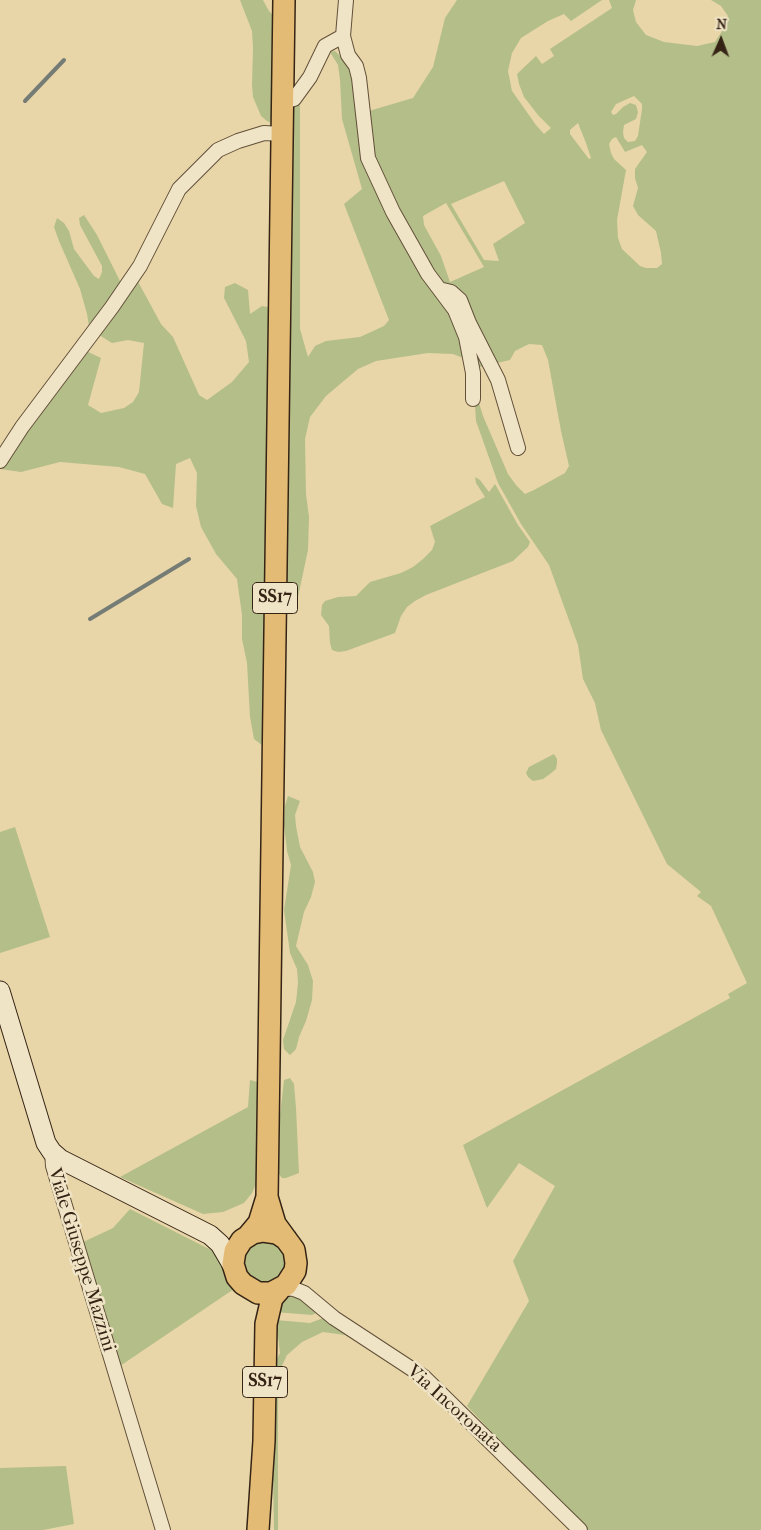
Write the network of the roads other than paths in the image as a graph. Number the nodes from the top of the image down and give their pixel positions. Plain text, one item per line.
1 (284, 0) edge
2 (346, 0) edge
3 (343, 36) junction
4 (282, 102) junction
5 (282, 134) junction
6 (440, 289) junction
7 (473, 398) dead end
8 (518, 448) dead end
9 (0, 461) edge
10 (0, 991) edge
11 (52, 1152) junction
12 (77, 1167) junction
13 (60, 1191) junction
14 (267, 1197) junction
15 (210, 1235) junction
16 (247, 1236) junction
17 (286, 1239) junction
18 (234, 1268) junction
19 (296, 1268) junction
20 (250, 1289) junction
21 (281, 1289) junction
22 (317, 1303) junction
23 (266, 1324) junction
24 (264, 1440) junction
25 (163, 1530) edge
26 (258, 1530) edge
27 (269, 1530) edge
28 (580, 1530) edge

1 - 4 main road, SS17
2 - 3 street
3 - 4 street
3 - 6 street
4 - 5 main road, SS17
5 - 9 street
5 - 14 main road, SS17
6 - 7 street
6 - 8 street
10 - 11 main road, Viale Giuseppe Mazzini
11 - 12 main road
11 - 13 street, Viale Giuseppe Mazzini
12 - 13 street
12 - 15 main road
13 - 25 street, Viale Giuseppe Mazzini
14 - 16 main road, SS17
14 - 17 main road, SS17
15 - 16 main road
15 - 18 main road
16 - 17 main road
16 - 18 main road
17 - 19 main road
18 - 20 main road
19 - 21 main road
19 - 22 street, Via Incoronata
20 - 21 main road
20 - 23 main road, SS17
21 - 22 street, Via Incoronata
21 - 23 main road, SS17
22 - 28 street, Via Incoronata
23 - 24 main road, SS17
24 - 26 main road, SS17
24 - 27 main road, SS17

